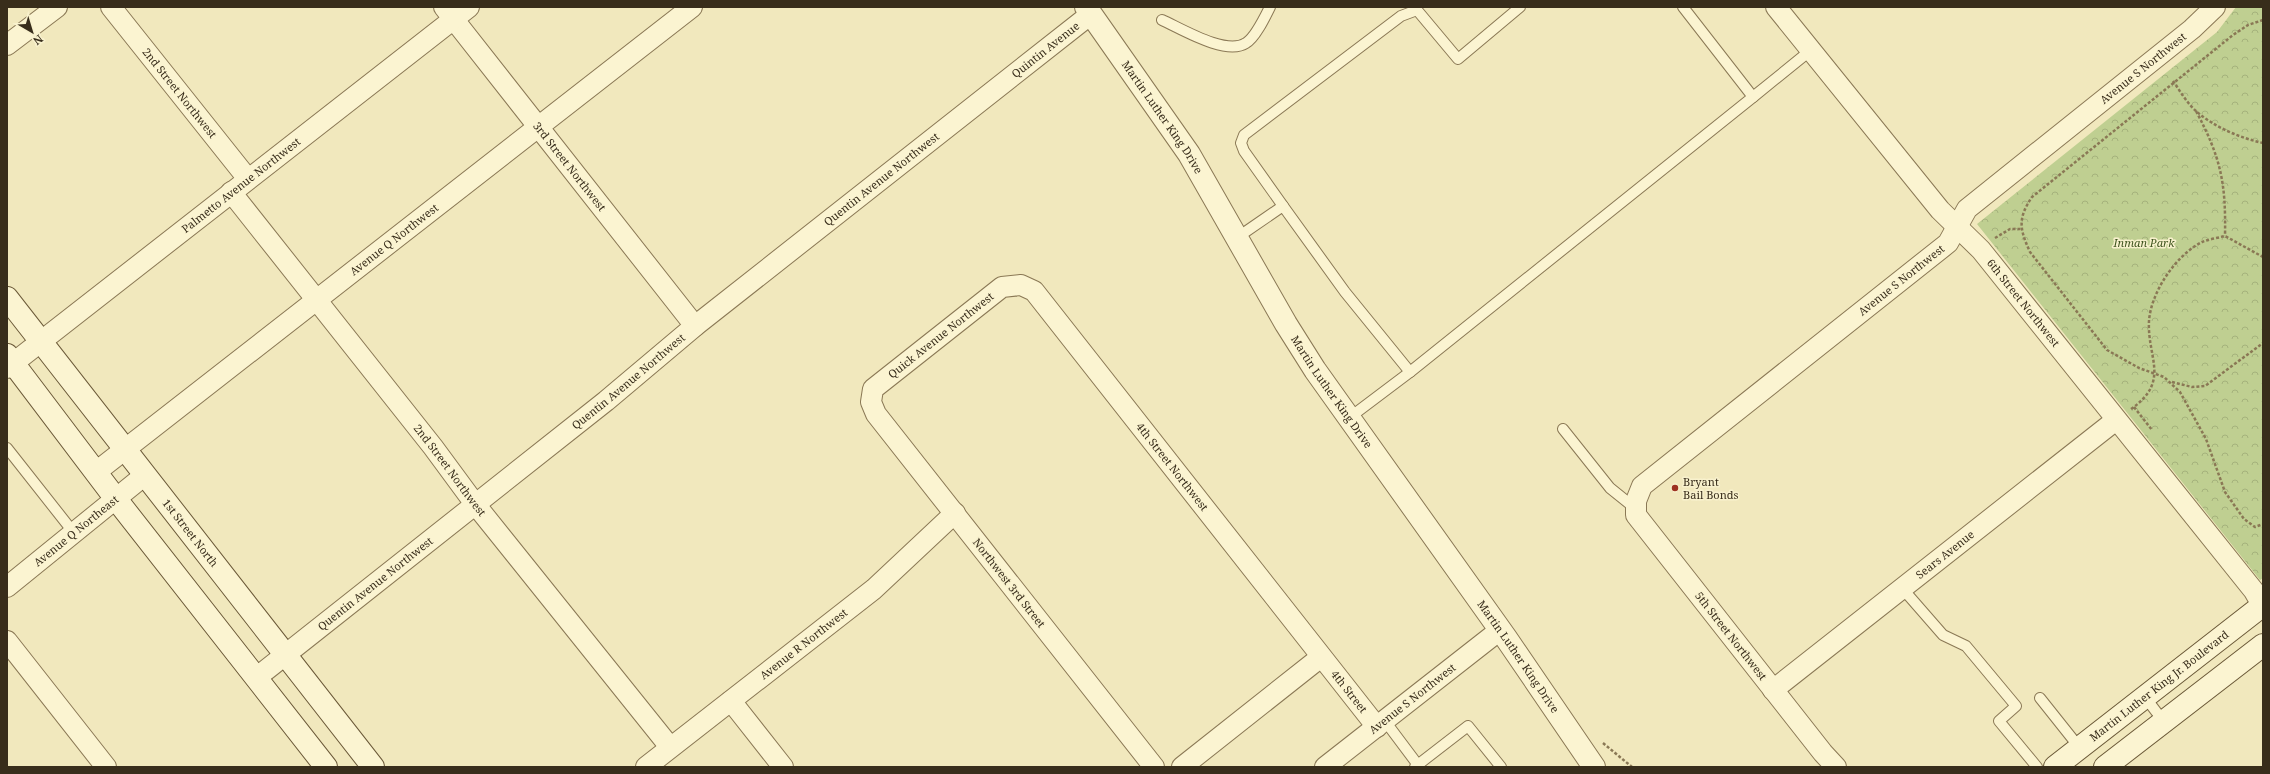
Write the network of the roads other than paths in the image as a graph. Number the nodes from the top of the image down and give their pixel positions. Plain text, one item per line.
1 (57, 7) edge
2 (111, 7) edge
3 (469, 7) edge
4 (692, 7) edge
5 (1270, 7) edge
6 (1520, 7) edge
7 (1683, 7) edge
8 (1776, 7) edge
9 (2215, 7) edge
10 (1089, 11) edge
11 (449, 13) edge
12 (1162, 20) dead end
13 (7, 45) edge
14 (1811, 50) junction
15 (1000, 86) joint
16 (1753, 97) junction
17 (539, 126) junction
18 (248, 179) junction
19 (231, 192) junction
20 (1283, 206) junction
21 (1957, 227) junction
22 (1238, 237) junction
23 (1018, 285) joint
24 (7, 298) edge
25 (318, 300) junction
26 (695, 326) junction
27 (41, 342) junction
28 (9, 362) edge
29 (1410, 372) junction
30 (872, 395) joint
31 (1350, 418) junction
32 (2116, 420) junction
33 (1563, 429) dead end
34 (7, 448) edge
35 (125, 449) junction
36 (96, 472) junction
37 (146, 475) junction
38 (116, 499) junction
39 (475, 504) junction
40 (1636, 505) junction
41 (955, 513) junction
42 (74, 533) junction
43 (7, 587) edge
44 (1902, 588) junction
45 (2263, 605) edge
46 (1500, 630) junction
47 (7, 641) edge
48 (2263, 645) edge
49 (285, 657) junction
50 (1321, 657) junction
51 (256, 678) junction
52 (1773, 690) junction
53 (2144, 697) junction
54 (2040, 698) dead end
55 (731, 701) junction
56 (2164, 722) junction
57 (1381, 724) junction
58 (670, 747) junction
59 (2079, 747) junction
60 (1417, 766) edge
61 (106, 767) edge
62 (326, 767) edge
63 (373, 767) edge
64 (646, 767) edge
65 (783, 767) edge
66 (1154, 767) edge
67 (1182, 767) edge
68 (1325, 767) edge
69 (1501, 767) edge
70 (1594, 767) edge
71 (1836, 767) edge
72 (2036, 767) edge
73 (2055, 767) edge
74 (2105, 767) edge

1 - 13 street
2 - 18 street, 2nd Street Northwest
3 - 11 street, Palmetto Avenue Northwest
4 - 17 street, Avenue Q Northwest
5 - 12 lane
6 - 20 lane
7 - 16 lane
8 - 14 street, 6th Street Northwest
9 - 21 street, Avenue S Northwest
10 - 15 street, Quintin Avenue
10 - 22 main road, Martin Luther King Drive
11 - 17 street, 3rd Street Northwest
11 - 18 street, Palmetto Avenue Northwest
14 - 16 lane
14 - 21 street, 6th Street Northwest
15 - 26 street, Quentin Avenue Northwest
16 - 29 lane
17 - 25 street, Avenue Q Northwest
17 - 26 street, 3rd Street Northwest
18 - 19 street, Palmetto Avenue Northwest
19 - 25 street, 2nd Street Northwest
19 - 27 street, Palmetto Avenue Northwest
20 - 22 lane
20 - 29 lane
21 - 32 street, 6th Street Northwest
21 - 40 street, Avenue S Northwest
22 - 31 main road, Martin Luther King Drive
23 - 30 street, Quick Avenue Northwest
23 - 50 street, 4th Street Northwest
24 - 27 main road, 1st Street North
25 - 35 street, Avenue Q Northwest
25 - 39 street, 2nd Street Northwest
26 - 39 street, Quentin Avenue Northwest
27 - 28 street, Palmetto Avenue Northwest
27 - 35 main road, 1st Street North
28 - 36 main road
29 - 31 lane
30 - 41 street, Northwest 3rd Street
31 - 46 main road, Martin Luther King Drive
32 - 44 street, Sears Avenue
32 - 45 street, 6th Street Northwest
33 - 40 lane
34 - 42 lane
35 - 36 street, Avenue Q Northwest
35 - 37 main road, 1st Street North
36 - 38 main road
37 - 38 street, Avenue Q Northeast
37 - 49 main road, 1st Street North
38 - 42 street, Avenue Q Northeast
38 - 51 main road
39 - 49 street, Quentin Avenue Northwest
39 - 58 street, 2nd Street Northwest
40 - 52 street, 5th Street Northwest
41 - 55 street, Avenue R Northwest
41 - 66 street, Northwest 3rd Street
42 - 43 street, Avenue Q Northeast
44 - 52 street, Sears Avenue
44 - 72 lane
45 - 53 main road, Martin Luther King Jr. Boulevard
46 - 57 street, Avenue S Northwest
46 - 70 main road, Martin Luther King Drive
47 - 61 street
48 - 56 main road
49 - 51 street, Quentin Avenue Northwest
49 - 63 main road, 1st Street North
50 - 57 street, 4th Street
50 - 67 street
51 - 62 main road
52 - 71 street, 5th Street Northwest
53 - 56 lane
53 - 59 main road, Martin Luther King Jr. Boulevard
54 - 59 lane
55 - 58 street, Avenue R Northwest
55 - 65 street
56 - 74 main road
57 - 60 lane
57 - 68 street, Avenue S Northwest
58 - 64 street, Avenue R Northwest
59 - 73 main road, Martin Luther King Jr. Boulevard
60 - 69 lane

